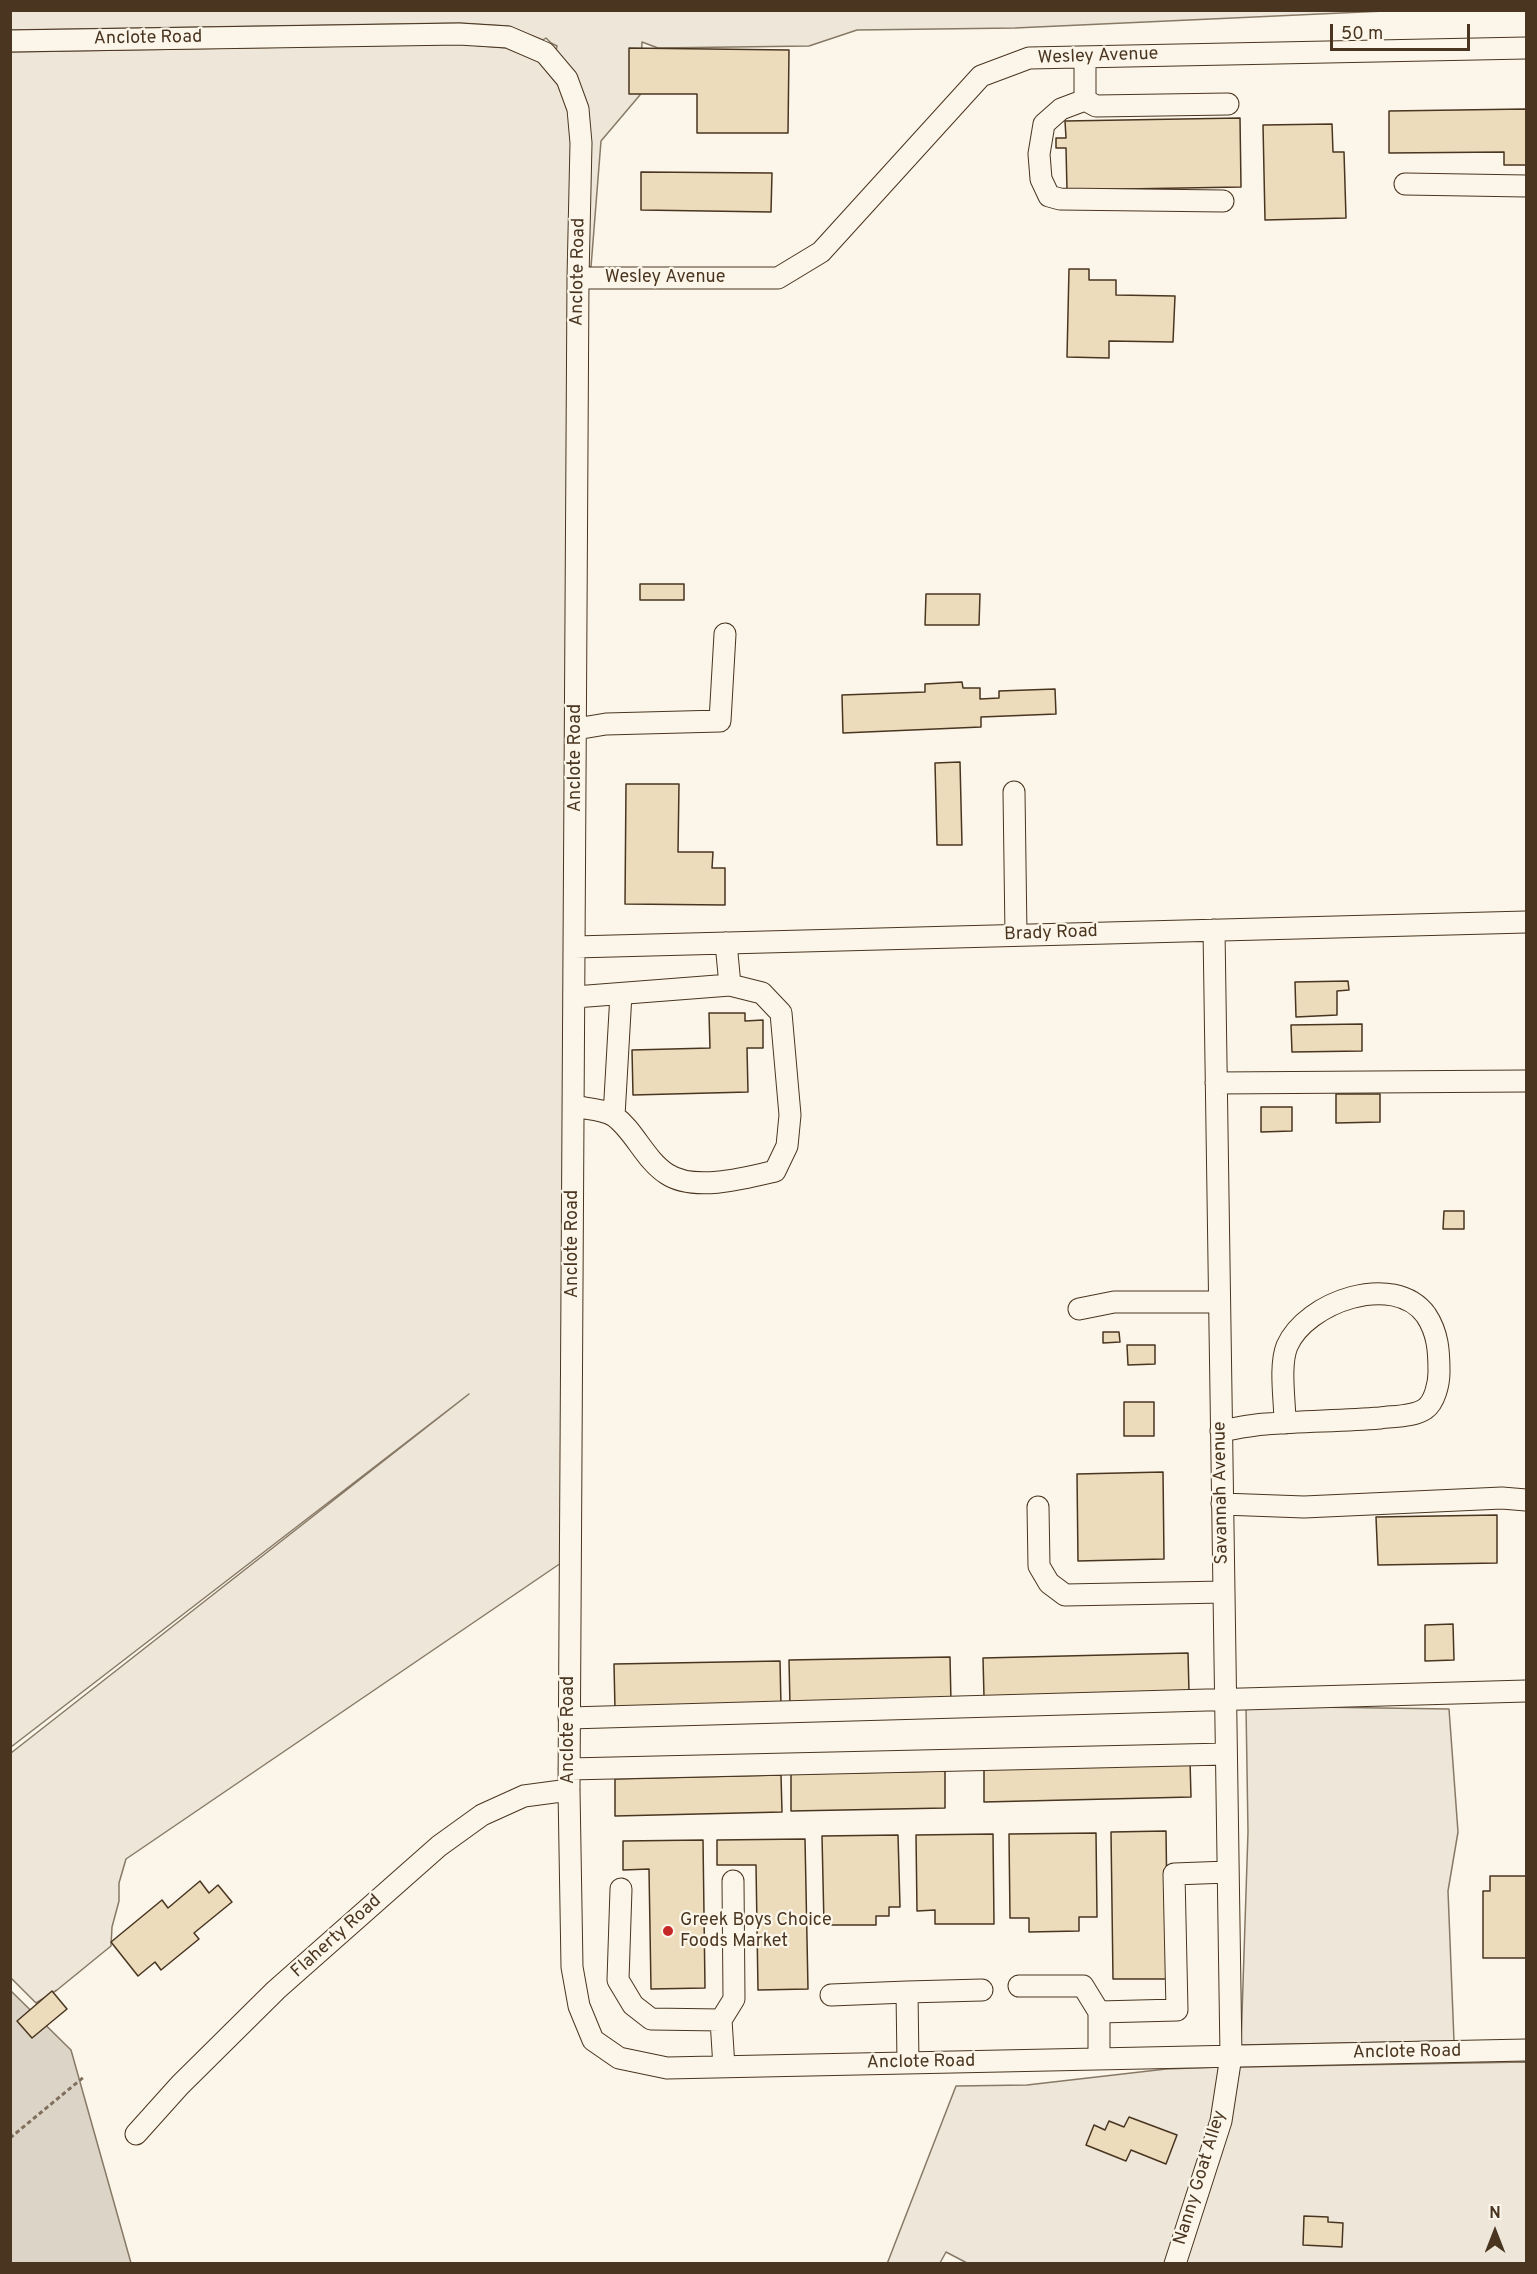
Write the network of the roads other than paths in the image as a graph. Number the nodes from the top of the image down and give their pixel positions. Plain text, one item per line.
1 (10, 41) edge
2 (1527, 48) edge
3 (1085, 57) junction
4 (1085, 100) junction
5 (1228, 104) dead end
6 (1405, 184) dead end
7 (1527, 186) edge
8 (1223, 201) dead end
9 (578, 278) junction
10 (725, 634) dead end
11 (576, 729) junction
12 (1014, 792) dead end
13 (1527, 921) edge
14 (1214, 930) junction
15 (1016, 935) junction
16 (726, 943) junction
17 (576, 947) junction
18 (729, 986) junction
19 (621, 994) junction
20 (575, 997) junction
21 (1527, 1081) edge
22 (1216, 1083) junction
23 (574, 1106) junction
24 (614, 1116) junction
25 (1219, 1302) junction
26 (1079, 1309) dead end
27 (1285, 1423) junction
28 (1221, 1431) junction
29 (1527, 1500) edge
30 (1222, 1504) junction
31 (1038, 1507) dead end
32 (1224, 1592) junction
33 (1527, 1691) edge
34 (1226, 1700) junction
35 (569, 1718) junction
36 (1226, 1754) junction
37 (569, 1780) junction
38 (1228, 1872) junction
39 (733, 1881) dead end
40 (621, 1889) dead end
41 (1019, 1986) dead end
42 (982, 1990) dead end
43 (907, 1992) junction
44 (831, 1995) dead end
45 (1100, 2012) junction
46 (721, 2020) junction
47 (1527, 2050) edge
48 (1231, 2056) junction
49 (1100, 2059) junction
50 (908, 2063) junction
51 (724, 2067) junction
52 (136, 2134) dead end
53 (1175, 2264) edge

1 - 9 street, Anclote Road
2 - 3 street, Wesley Avenue
3 - 4 street
3 - 9 street, Wesley Avenue
4 - 5 street
4 - 8 street
6 - 7 street
9 - 11 street, Anclote Road
10 - 11 street
11 - 17 street, Anclote Road
12 - 15 street
13 - 14 street, Brady Road
14 - 15 street, Brady Road
14 - 22 street, Savannah Avenue
15 - 16 street, Brady Road
16 - 17 street, Brady Road
16 - 18 street
17 - 20 street, Anclote Road
18 - 19 street
18 - 24 street
19 - 20 street
19 - 24 street
20 - 23 street, Anclote Road
21 - 22 street
22 - 25 street, Savannah Avenue
23 - 24 street
23 - 35 street, Anclote Road
25 - 26 street
25 - 28 street, Savannah Avenue
27 - 27 street
27 - 28 street
28 - 30 street, Savannah Avenue
29 - 30 street
30 - 32 street, Savannah Avenue
31 - 32 street
32 - 34 street, Savannah Avenue
33 - 34 street
34 - 35 street
34 - 36 street, Savannah Avenue
35 - 37 street, Anclote Road
36 - 37 street, Flaherty Road
36 - 38 street, Savannah Avenue
37 - 51 street, Anclote Road
37 - 52 street, Flaherty Road
38 - 45 street
38 - 48 street, Savannah Avenue
39 - 46 street
40 - 46 street
41 - 45 street
42 - 43 street
43 - 44 street
43 - 50 street
45 - 49 street
46 - 51 street
47 - 48 street, Anclote Road
48 - 49 street, Anclote Road
48 - 53 street, Nanny Goat Alley
49 - 50 street, Anclote Road
50 - 51 street, Anclote Road

